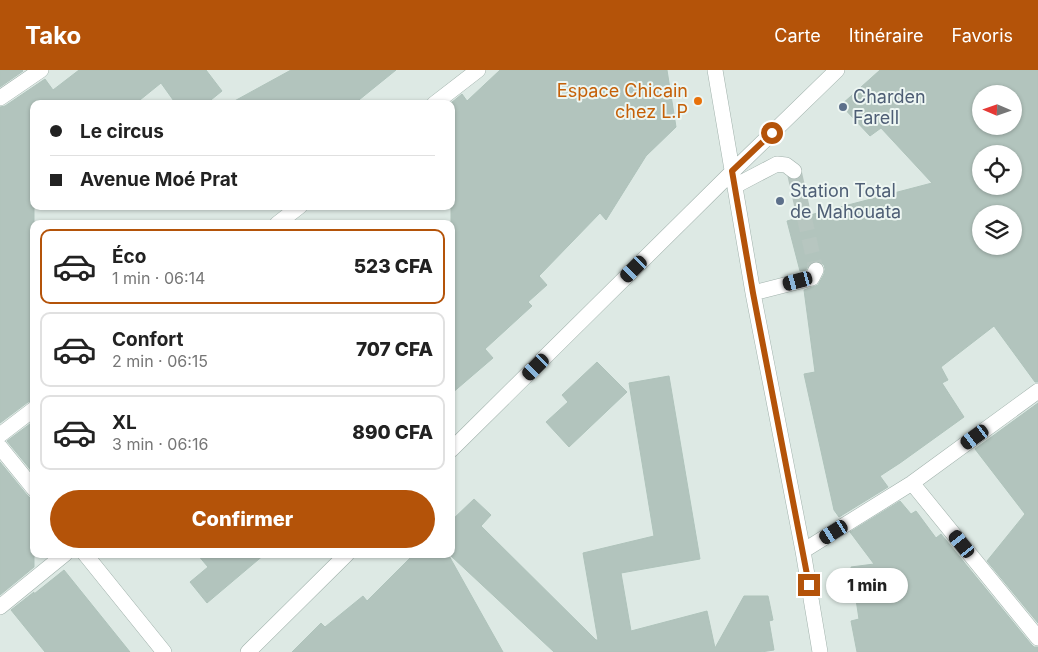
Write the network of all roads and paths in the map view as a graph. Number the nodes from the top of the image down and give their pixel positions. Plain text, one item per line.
1 (41, 70) edge
2 (478, 70) edge
3 (715, 70) edge
4 (838, 70) edge
5 (0, 98) edge
6 (439, 100) edge
7 (794, 171) dead end
8 (734, 178) junction
9 (295, 210) edge
10 (282, 220) edge
11 (816, 270) dead end
12 (753, 293) junction
13 (1038, 391) edge
14 (30, 413) edge
15 (0, 435) edge
16 (455, 446) edge
17 (0, 447) edge
18 (912, 482) junction
19 (30, 484) edge
20 (803, 551) junction
21 (61, 558) edge
22 (88, 558) edge
23 (343, 558) edge
24 (0, 607) edge
25 (1038, 638) edge
26 (164, 652) edge
27 (248, 652) edge
28 (820, 652) edge

1 - 5 street
2 - 6 street
3 - 8 street
4 - 8 street
7 - 8 street
8 - 12 street
8 - 16 street
9 - 10 street
11 - 12 street
12 - 20 street
13 - 18 street
14 - 15 street
17 - 19 street
18 - 20 street
18 - 25 street
20 - 28 street
21 - 24 street
22 - 26 street
23 - 27 street

